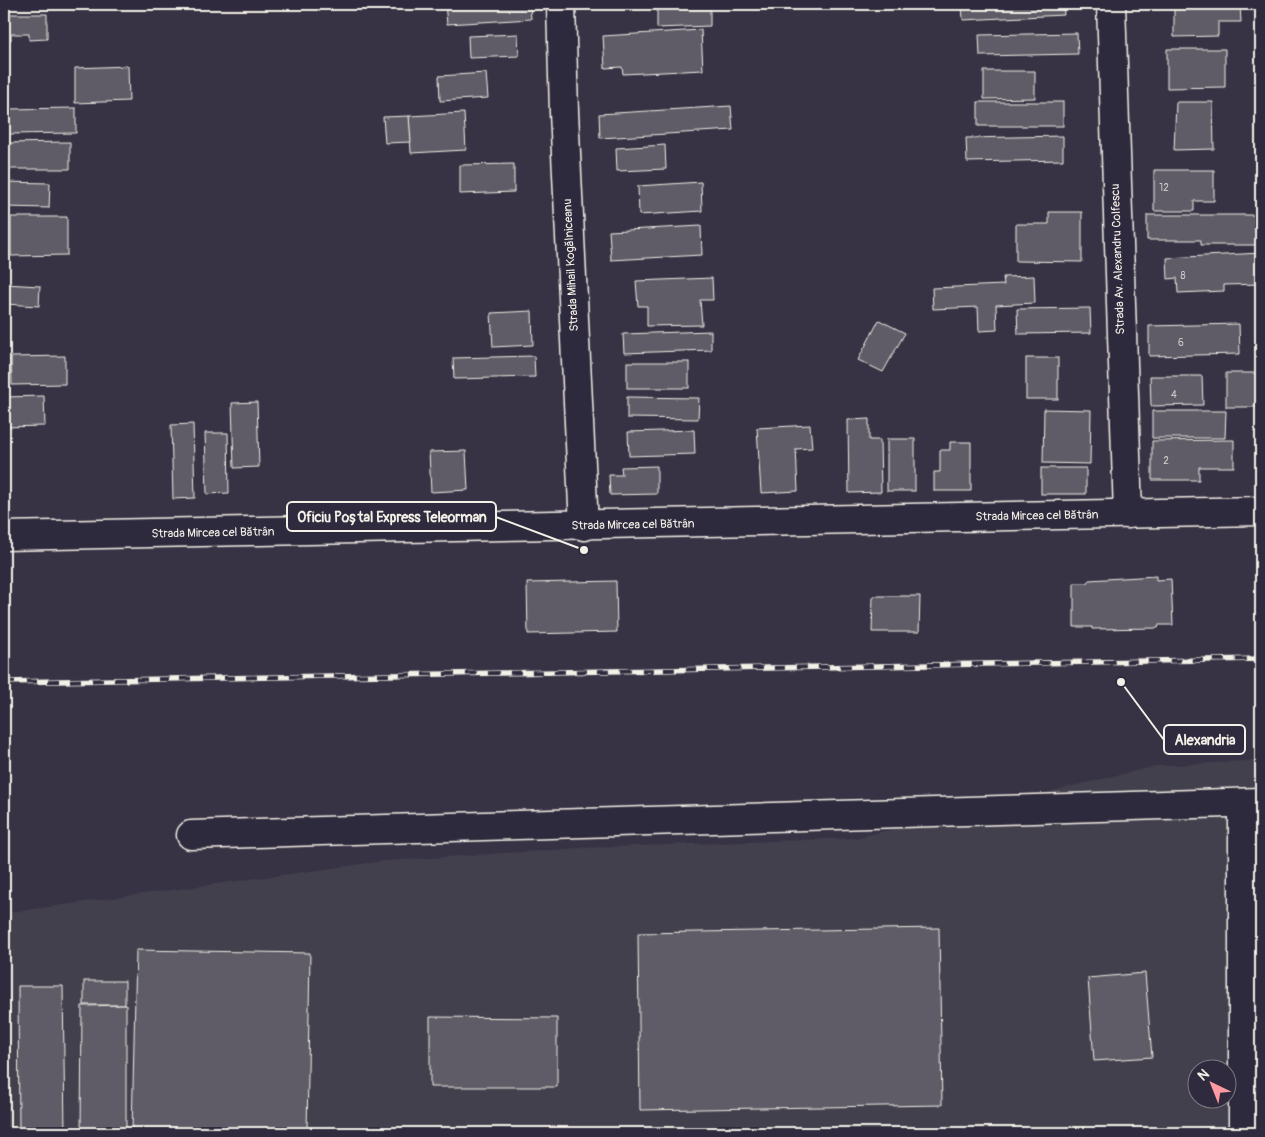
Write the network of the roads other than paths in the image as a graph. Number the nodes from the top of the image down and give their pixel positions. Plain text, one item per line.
1 (561, 4) edge
2 (1111, 4) edge
3 (1261, 511) edge
4 (1128, 514) junction
5 (584, 526) junction
6 (4, 536) edge
7 (1252, 802) edge
8 (191, 835) dead end
9 (1243, 1133) edge

1 - 5 street, Strada Mihail Kogălniceanu
2 - 4 street, Strada Av. Alexandru Colfescu
3 - 4 street, Strada Mircea cel Bătrân
4 - 5 street, Strada Mircea cel Bătrân
5 - 6 street, Strada Mircea cel Bătrân
7 - 8 street
7 - 9 street

